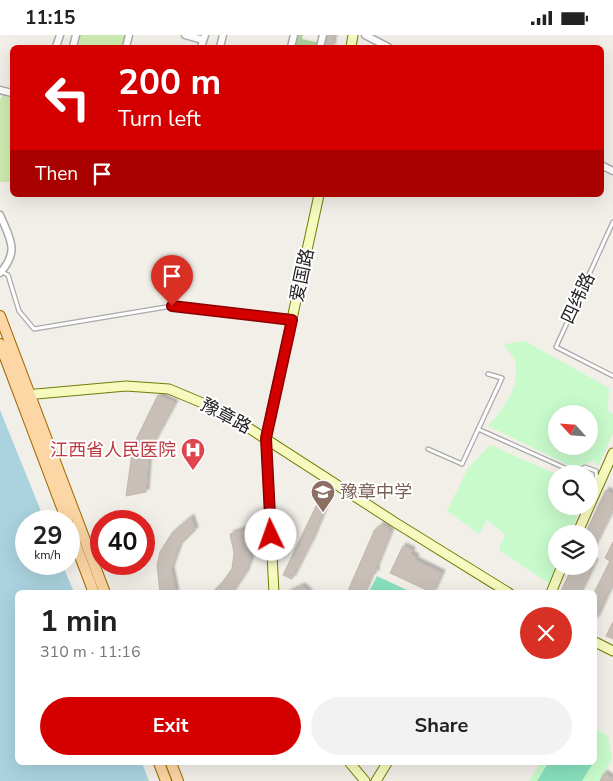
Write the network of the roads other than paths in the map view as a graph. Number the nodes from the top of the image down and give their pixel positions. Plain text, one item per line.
1 (185, 35) edge
2 (365, 35) edge
3 (204, 37) edge
4 (384, 45) edge
5 (319, 197) edge
6 (0, 215) edge
7 (613, 222) edge
8 (0, 273) edge
9 (0, 316) edge
10 (292, 320) junction
11 (0, 344) edge
12 (488, 374) dead end
13 (613, 377) edge
14 (24, 396) junction
15 (478, 429) junction
16 (266, 438) junction
17 (428, 449) dead end
18 (613, 453) edge
19 (558, 465) edge
20 (598, 483) edge
21 (63, 510) edge
22 (80, 556) edge
23 (558, 575) edge
24 (93, 590) edge
25 (104, 590) edge
26 (274, 590) edge
27 (504, 590) edge
28 (551, 590) edge
29 (597, 643) edge
30 (613, 651) edge
31 (160, 765) edge
32 (172, 765) edge
33 (352, 765) edge
34 (384, 765) edge
35 (166, 781) edge
36 (178, 781) edge
37 (366, 781) edge
38 (377, 781) edge

1 - 3 street
2 - 4 street
5 - 10 street, 爱国路
6 - 8 street
7 - 13 lane, 四纬路
8 - 10 lane
9 - 14 main road
10 - 16 street, 爱国路
11 - 14 main road
12 - 15 lane
14 - 16 street, 豫章路
14 - 21 main road
14 - 25 main road
15 - 17 lane
15 - 19 lane
16 - 26 street, 爱国路
16 - 27 street, 豫章路
18 - 20 street
22 - 24 main road
23 - 28 street
29 - 30 street
31 - 35 main road
32 - 36 main road
33 - 37 street
34 - 38 street

